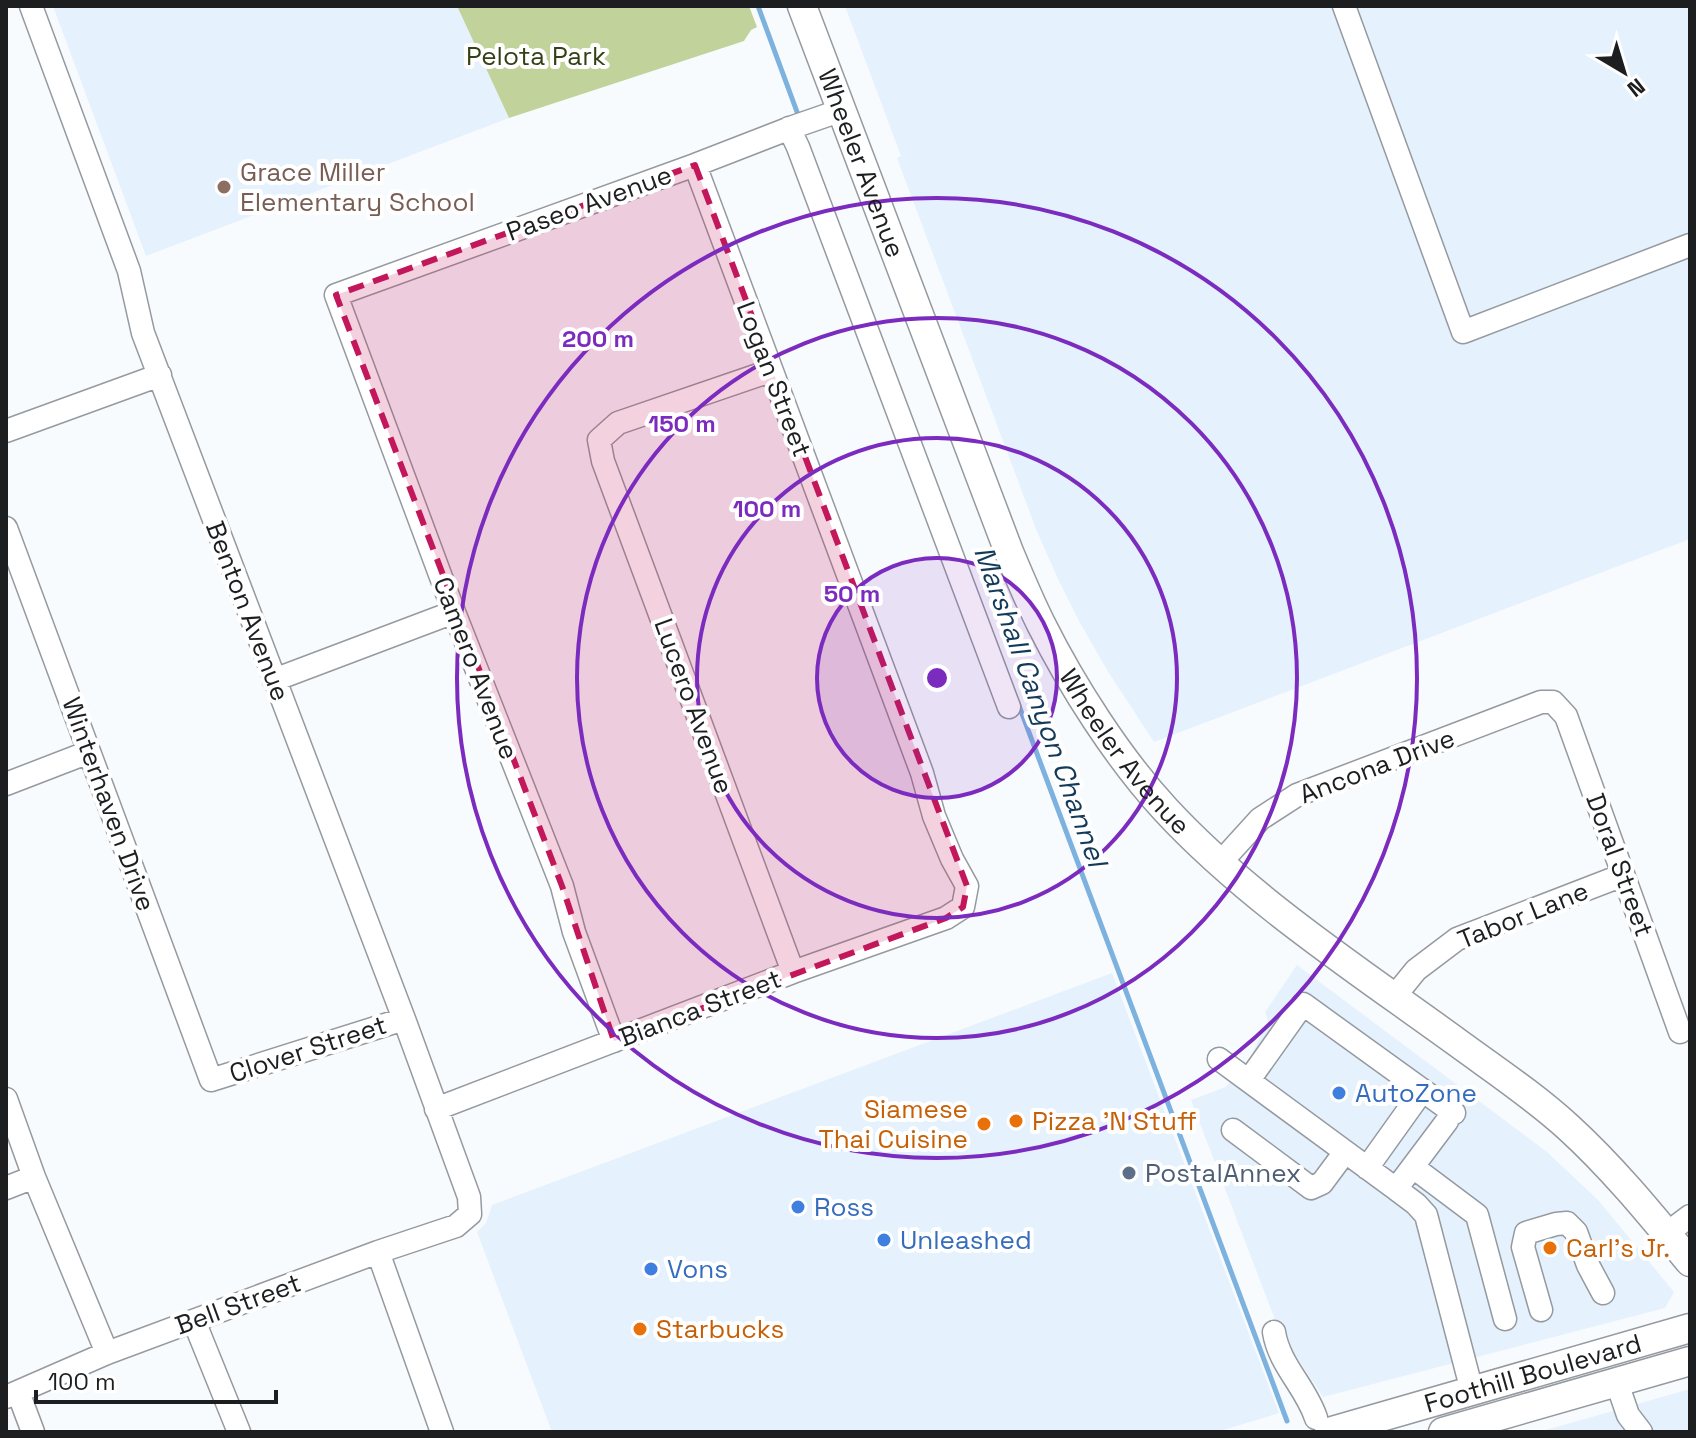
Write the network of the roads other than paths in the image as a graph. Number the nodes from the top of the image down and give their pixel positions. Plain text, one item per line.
1 (31, 6) edge
2 (802, 6) edge
3 (1344, 6) edge
4 (842, 110) junction
5 (797, 125) junction
6 (695, 165) junction
7 (1690, 245) edge
8 (336, 295) joint
9 (770, 371) junction
10 (160, 375) junction
11 (6, 431) edge
12 (6, 528) edge
13 (454, 612) junction
14 (274, 680) junction
15 (1553, 702) joint
16 (1009, 707) dead end
17 (89, 752) junction
18 (6, 784) edge
19 (1220, 863) junction
20 (1623, 875) junction
21 (963, 907) joint
22 (793, 972) junction
23 (1394, 997) junction
24 (404, 1019) junction
25 (1680, 1032) dead end
26 (614, 1041) junction
27 (1219, 1059) dead end
28 (211, 1080) joint
29 (1249, 1080) junction
30 (1422, 1091) junction
31 (6, 1099) edge
32 (436, 1109) junction
33 (1233, 1130) dead end
34 (1345, 1152) junction
35 (1413, 1167) junction
36 (1367, 1168) junction
37 (34, 1177) junction
38 (6, 1188) edge
39 (1396, 1189) junction
40 (470, 1214) joint
41 (1690, 1216) edge
42 (1666, 1234) junction
43 (378, 1252) junction
44 (1690, 1262) edge
45 (1603, 1293) dead end
46 (1541, 1310) dead end
47 (1505, 1319) dead end
48 (194, 1321) junction
49 (1690, 1328) edge
50 (1274, 1332) dead end
51 (107, 1353) junction
52 (1690, 1361) edge
53 (1617, 1383) junction
54 (1472, 1391) junction
55 (12, 1395) edge
56 (1322, 1425) edge
57 (1450, 1431) edge
58 (33, 1432) edge
59 (239, 1432) edge
60 (442, 1432) edge
61 (1641, 1432) edge

1 - 10 street, Benton Avenue
2 - 4 main road, Wheeler Avenue
3 - 7 street
4 - 5 street, Paseo Avenue
4 - 19 main road, Wheeler Avenue
5 - 6 street, Paseo Avenue
5 - 16 street
6 - 8 street, Paseo Avenue
6 - 9 street, Logan Street
8 - 13 street, Camero Avenue
9 - 21 street, Logan Street
9 - 22 street, Lucero Avenue
10 - 11 street
10 - 14 street, Benton Avenue
12 - 17 street, Winterhaven Drive
13 - 14 street
13 - 26 street, Camero Avenue
14 - 24 street, Benton Avenue
15 - 19 street, Ancona Drive
15 - 20 street, Doral Street
17 - 18 street
17 - 28 street, Winterhaven Drive
19 - 23 main road, Wheeler Avenue
20 - 23 street, Tabor Lane
20 - 25 street, Doral Street
21 - 22 street, Bianca Street
22 - 26 street, Bianca Street
23 - 42 main road, Wheeler Avenue
24 - 28 street, Clover Street
24 - 32 street, Benton Avenue
26 - 32 street, Bianca Street
27 - 29 street
29 - 30 street
29 - 34 street
30 - 35 street
30 - 36 street
31 - 37 street
32 - 40 street, Benton Avenue
33 - 34 street
34 - 36 street
35 - 39 street
35 - 47 street
36 - 39 street
37 - 38 street
37 - 51 street
39 - 54 street
40 - 43 street, Bell Street
41 - 42 street
42 - 44 main road, Wheeler Avenue
43 - 48 street, Bell Street
43 - 60 street
45 - 46 street
48 - 51 street, Bell Street
48 - 59 street
49 - 54 main road, Foothill Boulevard
50 - 56 street
51 - 55 street, Bell Street
52 - 53 main road, Foothill Boulevard
53 - 57 main road, Foothill Boulevard
53 - 61 street
54 - 56 main road, Foothill Boulevard
55 - 58 street

